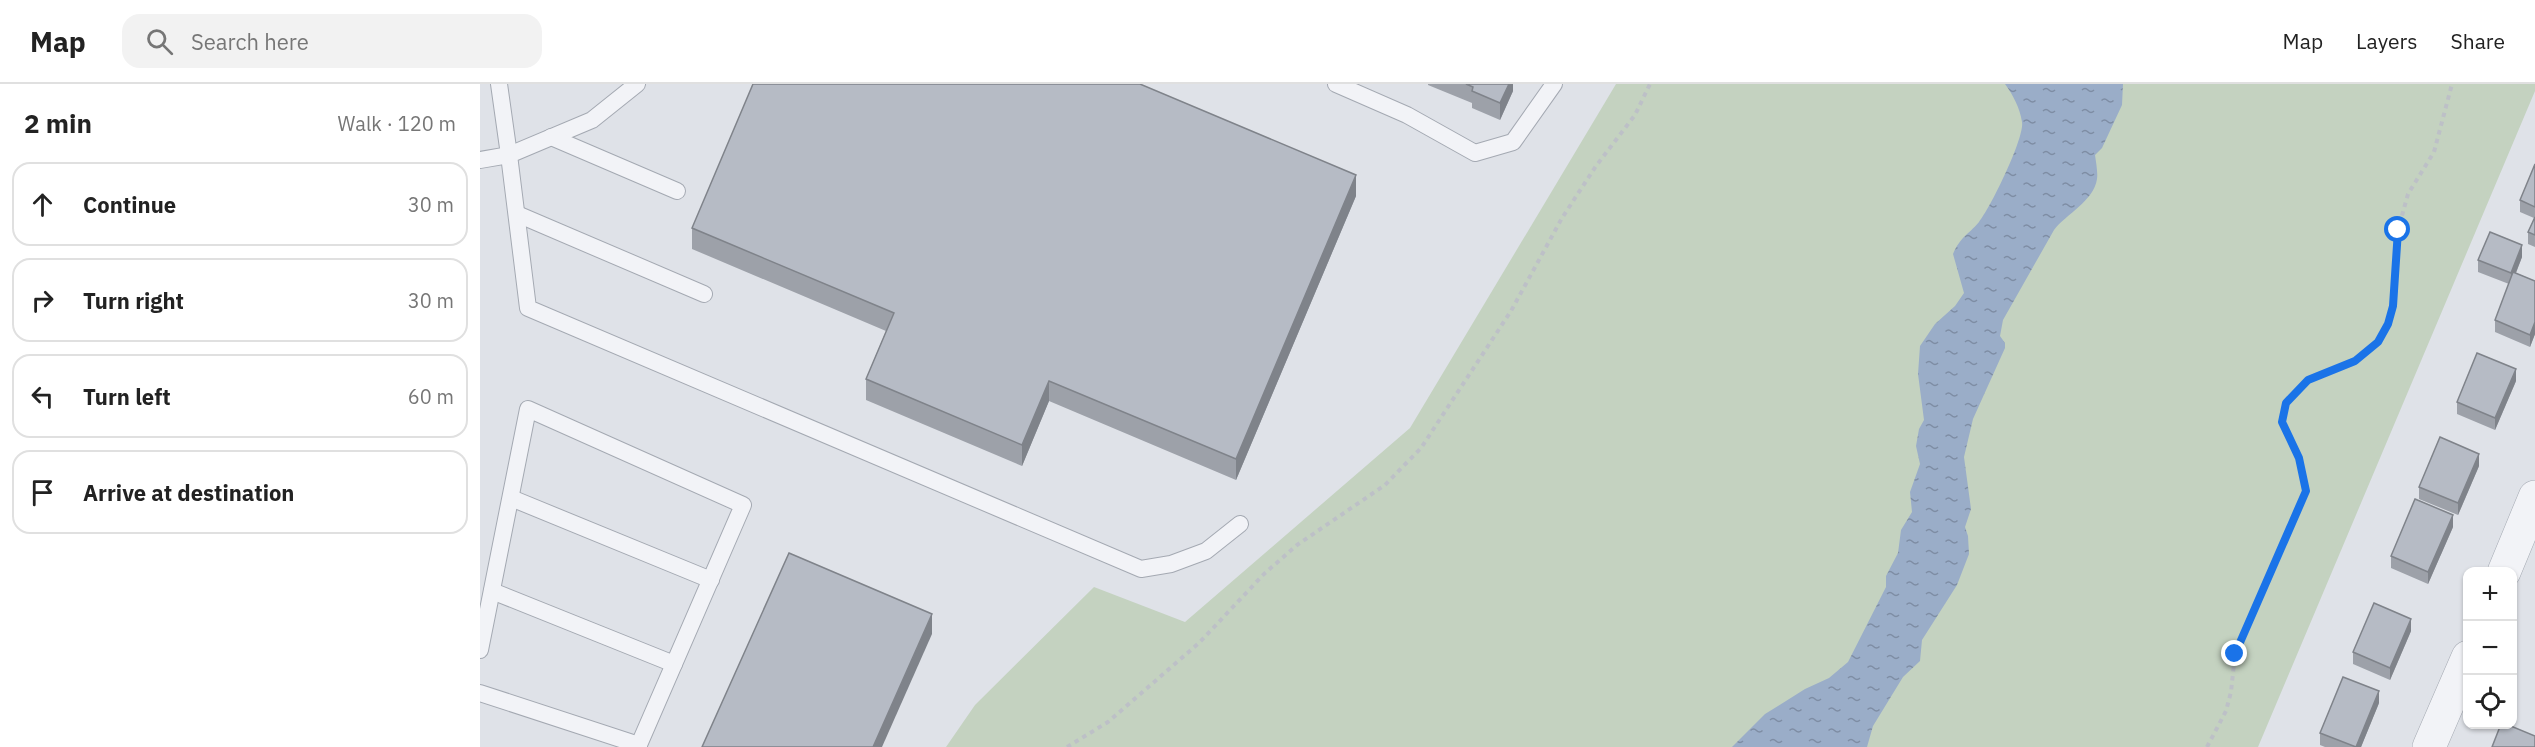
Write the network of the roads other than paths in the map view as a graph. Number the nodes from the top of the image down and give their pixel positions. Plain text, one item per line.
1 (499, 84) edge
2 (637, 84) edge
3 (1336, 84) edge
4 (1554, 84) edge
5 (551, 137) junction
6 (509, 154) junction
7 (480, 160) edge
8 (677, 191) dead end
9 (516, 213) junction
10 (704, 294) dead end
11 (2535, 497) edge
12 (510, 498) junction
13 (1240, 524) dead end
14 (2506, 567) edge
15 (711, 580) junction
16 (492, 591) junction
17 (480, 650) edge
18 (674, 664) junction
19 (2463, 669) edge
20 (480, 693) edge
21 (638, 746) edge
22 (2429, 747) edge

1 - 6 lane
2 - 5 lane
3 - 4 lane
5 - 6 lane
5 - 8 lane
6 - 7 lane
6 - 9 lane
9 - 10 lane
9 - 13 lane
11 - 14 street
12 - 15 lane
12 - 15 lane
12 - 16 lane
15 - 18 lane
16 - 17 lane
16 - 18 lane
18 - 21 lane
19 - 22 street
20 - 21 lane

